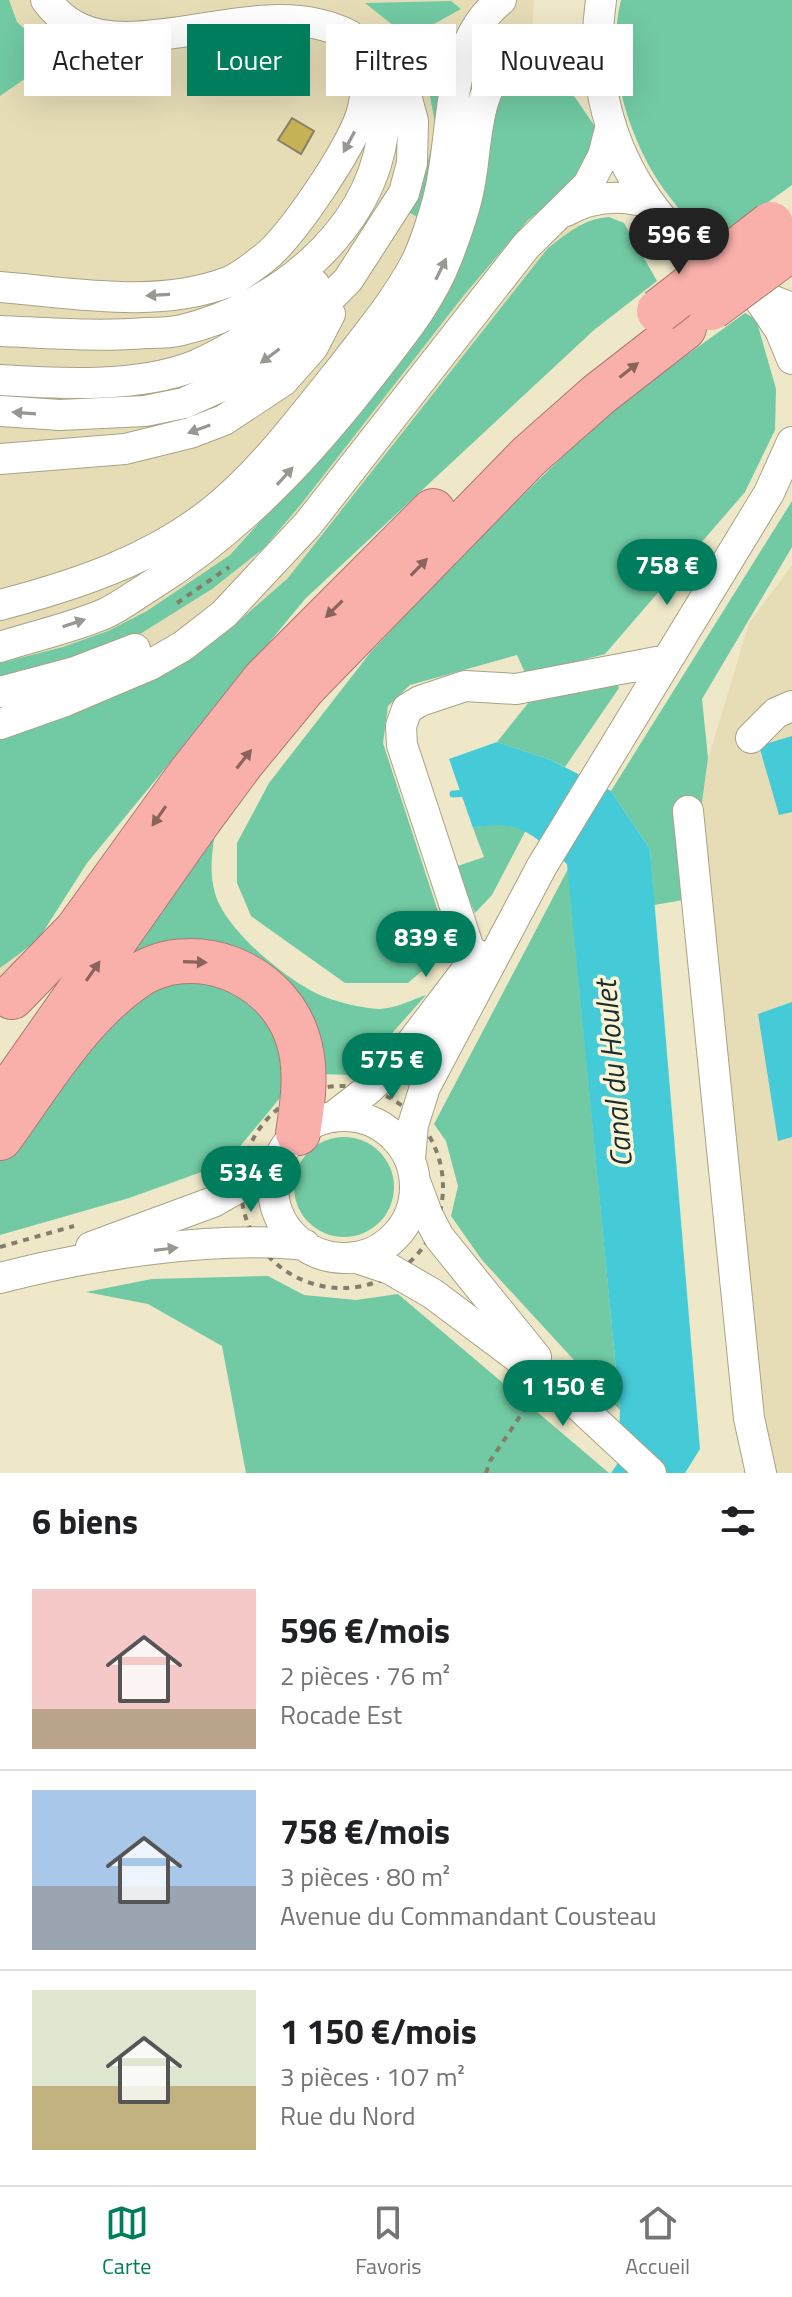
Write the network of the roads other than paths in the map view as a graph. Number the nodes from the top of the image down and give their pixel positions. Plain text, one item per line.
1 (46, 0) edge
2 (345, 0) edge
3 (501, 0) edge
4 (596, 2) edge
5 (308, 10) junction
6 (337, 24) edge
7 (597, 24) edge
8 (366, 96) edge
9 (382, 96) edge
10 (406, 96) edge
11 (486, 96) edge
12 (604, 96) edge
13 (611, 125) junction
14 (649, 203) junction
15 (358, 206) junction
16 (562, 213) junction
17 (785, 227) edge
18 (348, 280) junction
19 (0, 287) edge
20 (755, 293) junction
21 (792, 308) edge
22 (672, 320) junction
23 (0, 331) edge
24 (792, 359) edge
25 (0, 380) edge
26 (0, 411) edge
27 (792, 442) edge
28 (0, 459) edge
29 (792, 464) edge
30 (769, 493) junction
31 (262, 576) junction
32 (0, 605) edge
33 (0, 647) edge
34 (667, 660) junction
35 (0, 692) edge
36 (792, 706) edge
37 (0, 724) edge
38 (751, 738) dead end
39 (688, 811) dead end
40 (542, 866) junction
41 (473, 961) junction
42 (4, 1004) edge
43 (0, 1104) edge
44 (303, 1136) junction
45 (0, 1138) edge
46 (412, 1170) junction
47 (305, 1245) junction
48 (354, 1257) junction
49 (34, 1269) junction
50 (0, 1278) edge
51 (565, 1393) junction
52 (651, 1473) edge
53 (761, 1473) edge

1 - 5 street
2 - 5 street
3 - 32 street
4 - 7 street
5 - 6 street
8 -> 19 street
9 - 15 street
10 - 18 street
33 -> 11 street
12 - 13 street
13 - 14 street
13 - 16 street
14 - 16 street
14 - 20 street
15 - 23 street
15 - 25 street
16 - 31 street
17 - 22 highway, bridge
18 -> 26 street
18 -> 28 street
20 - 21 street
20 - 24 street
22 -> 42 highway
43 -> 22 highway
27 - 30 street
29 - 30 street
30 - 34 street
31 - 35 street
31 - 37 street
34 - 40 street
34 - 41 street
36 - 38 street
39 - 53 street
40 - 41 street
40 - 46 street
41 - 44 street
45 -> 44 highway
44 - 46 street
44 - 47 street
44 - 49 street
46 - 48 street
46 - 51 street
47 - 48 street
49 -> 47 street
48 - 51 street
49 - 50 street
51 - 52 street

